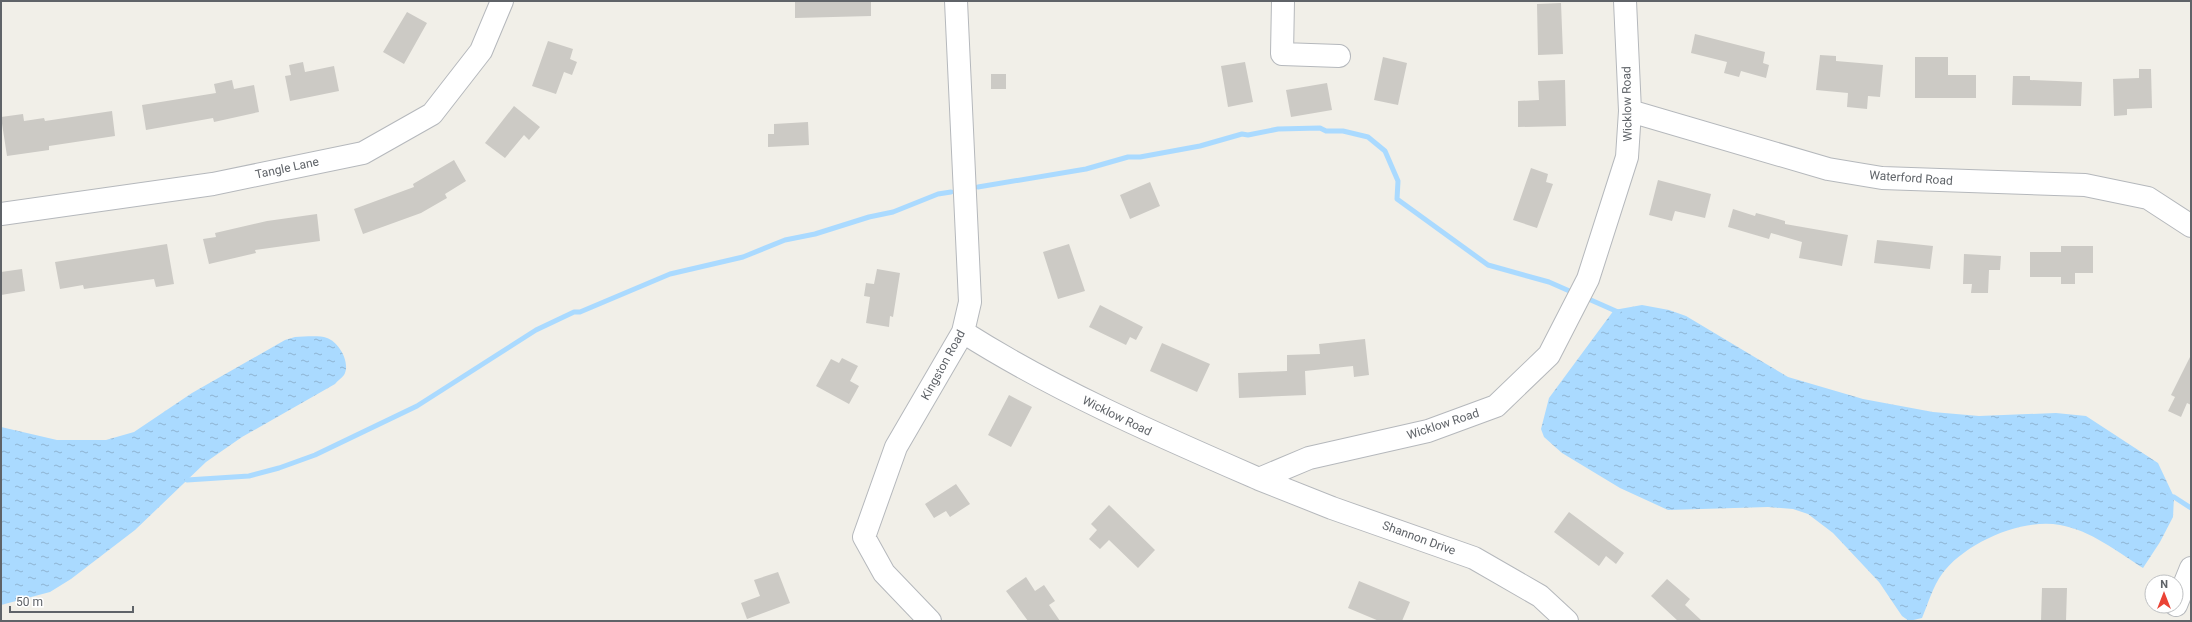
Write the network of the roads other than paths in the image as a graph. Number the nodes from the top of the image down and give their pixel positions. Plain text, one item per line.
1 (502, 1) edge
2 (956, 1) edge
3 (1283, 1) edge
4 (1625, 1) edge
5 (1339, 56) dead end
6 (1630, 111) junction
7 (1, 214) edge
8 (2191, 226) edge
9 (963, 332) junction
10 (1259, 479) junction
11 (2191, 568) edge
12 (2184, 585) edge
13 (930, 621) edge
14 (1567, 621) edge

1 - 7 street, Tangle Lane
2 - 9 street, Kingston Road
3 - 5 street
4 - 6 street, Wicklow Road
6 - 8 street, Waterford Road
6 - 10 street, Wicklow Road
9 - 10 street, Wicklow Road
9 - 13 street, Kingston Road
10 - 14 street, Shannon Drive
11 - 12 street

